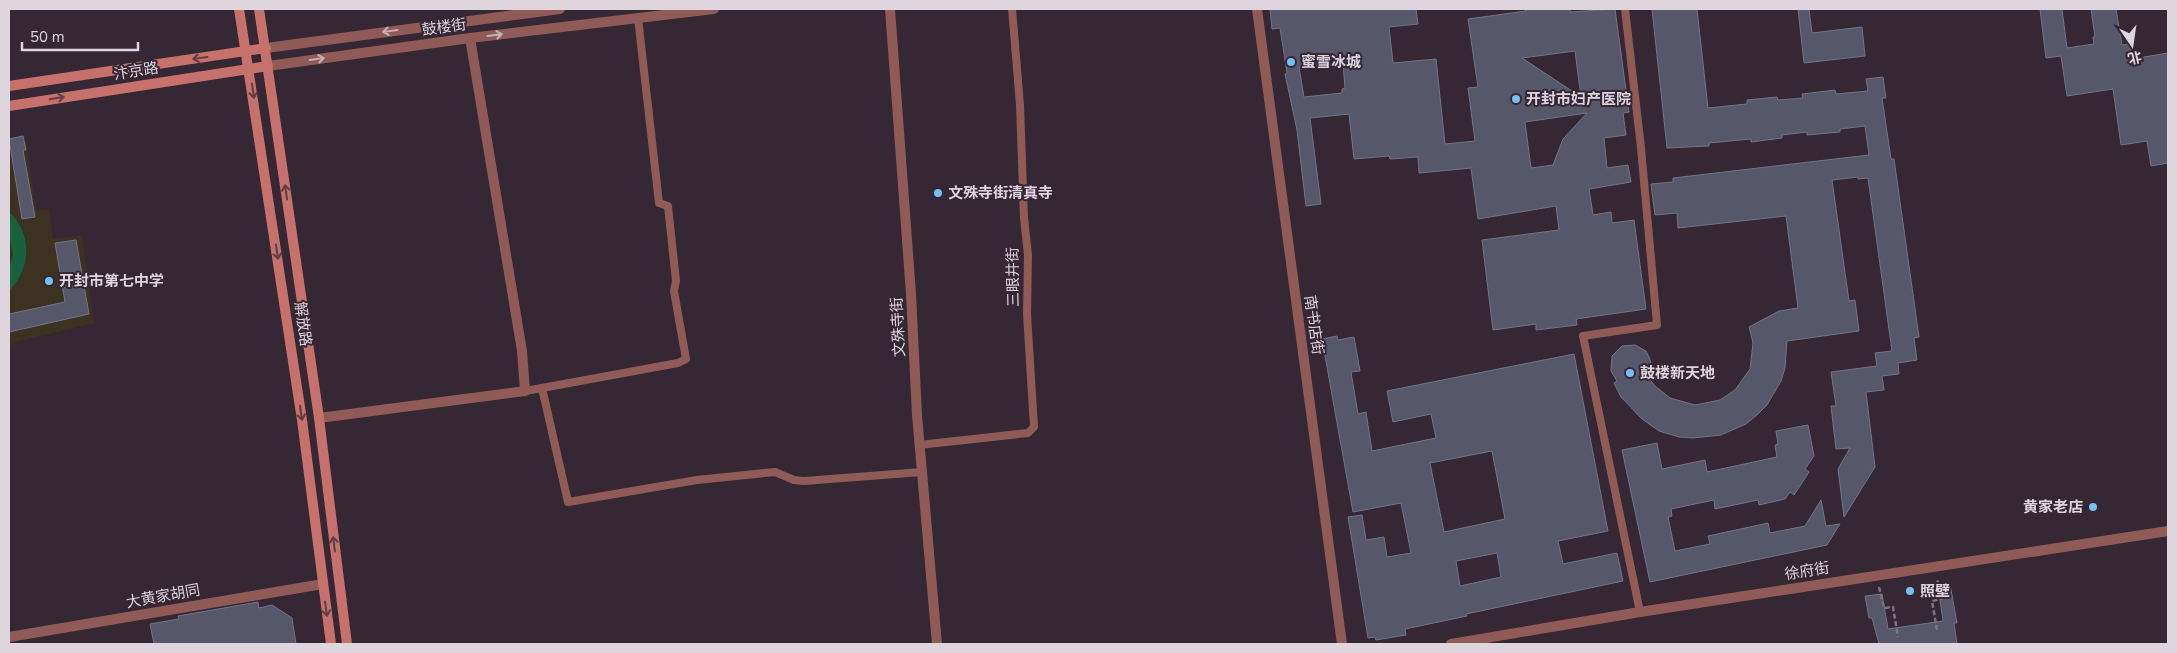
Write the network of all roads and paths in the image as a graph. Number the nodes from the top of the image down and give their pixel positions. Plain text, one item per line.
1 (239, 9) edge
2 (259, 9) edge
3 (560, 9) edge
4 (714, 9) edge
5 (890, 9) edge
6 (1012, 9) edge
7 (1257, 9) edge
8 (1625, 9) edge
9 (638, 18) junction
10 (470, 38) junction
11 (266, 48) junction
12 (247, 51) junction
13 (268, 66) junction
14 (250, 68) junction
15 (9, 86) edge
16 (9, 106) edge
17 (542, 388) junction
18 (525, 391) junction
19 (319, 418) junction
20 (919, 445) junction
21 (922, 472) junction
22 (2168, 531) edge
23 (1934, 568) junction
24 (1876, 576) junction
25 (323, 584) junction
26 (1640, 612) junction
27 (1936, 630) dead end
28 (9, 637) edge
29 (1898, 637) dead end
30 (331, 644) edge
31 (347, 644) edge
32 (937, 644) edge
33 (1342, 644) edge
34 (1451, 644) edge

1 - 12 main road, 解放路
2 - 11 main road, 解放路
3 -> 11 street, 鼓楼街
4 - 9 street, 鼓楼街
5 - 20 street, 文殊寺街
6 - 20 lane, 三眼井街
7 - 33 street, 南书店街
8 - 26 lane
10 -> 9 street, 鼓楼街
9 - 17 lane
13 -> 10 street, 鼓楼街
10 - 18 street
11 - 12 main road, 汴京路
11 - 13 main road, 解放路
12 - 14 main road, 解放路
12 -> 15 main road, 汴京路
13 - 14 main road, 汴京路
19 -> 13 main road, 解放路
16 -> 14 main road, 汴京路
14 -> 25 main road, 解放路
17 - 18 lane
17 - 21 lane
18 - 19 street
31 -> 19 main road, 解放路
20 - 21 street, 文殊寺街
21 - 32 street, 文殊寺街
22 - 23 street, 徐府街
23 - 24 street, 徐府街
23 - 27 path
24 - 26 street, 徐府街
24 - 29 path
25 - 28 street, 大黄家胡同
25 -> 30 main road, 解放路
26 - 34 street, 徐府街

